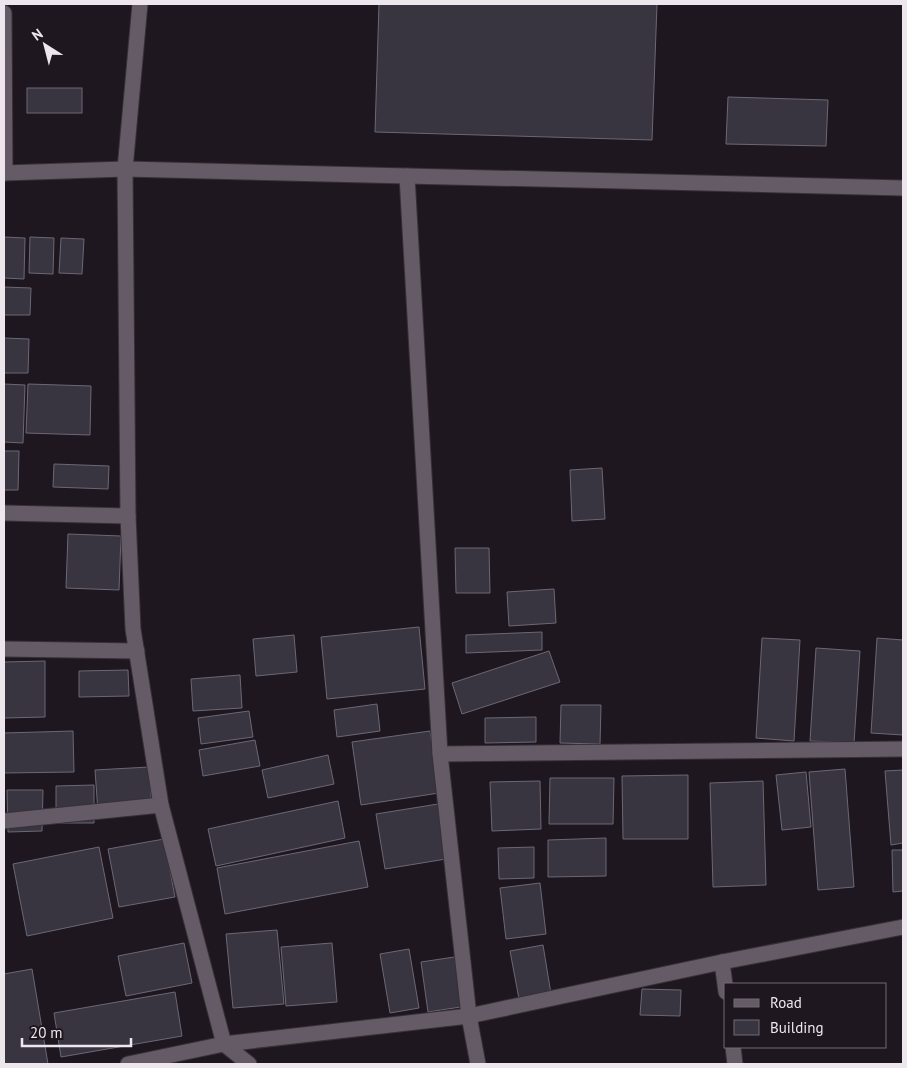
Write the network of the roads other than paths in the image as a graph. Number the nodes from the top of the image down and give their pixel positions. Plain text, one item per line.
1 (140, 4) edge
2 (4, 13) edge
3 (125, 169) junction
4 (4, 173) edge
5 (407, 176) junction
6 (903, 188) edge
7 (4, 513) edge
8 (128, 516) junction
9 (4, 649) edge
10 (137, 651) junction
11 (903, 749) edge
12 (440, 754) junction
13 (162, 805) junction
14 (4, 821) edge
15 (903, 927) edge
16 (722, 962) junction
17 (725, 983) edge
18 (469, 1016) junction
19 (224, 1044) junction
20 (733, 1048) edge
21 (128, 1064) edge
22 (249, 1064) edge
23 (478, 1064) edge
24 (735, 1064) edge

1 - 3 street
2 - 4 street
3 - 4 street
3 - 5 street
3 - 8 street
5 - 6 street
5 - 12 street
7 - 8 street
8 - 10 street
9 - 10 street
10 - 13 street
11 - 12 street
12 - 18 street
13 - 14 street
13 - 19 street
15 - 16 street
16 - 17 street
16 - 18 street
18 - 19 street
18 - 23 street
19 - 21 street
19 - 22 street
20 - 24 street

